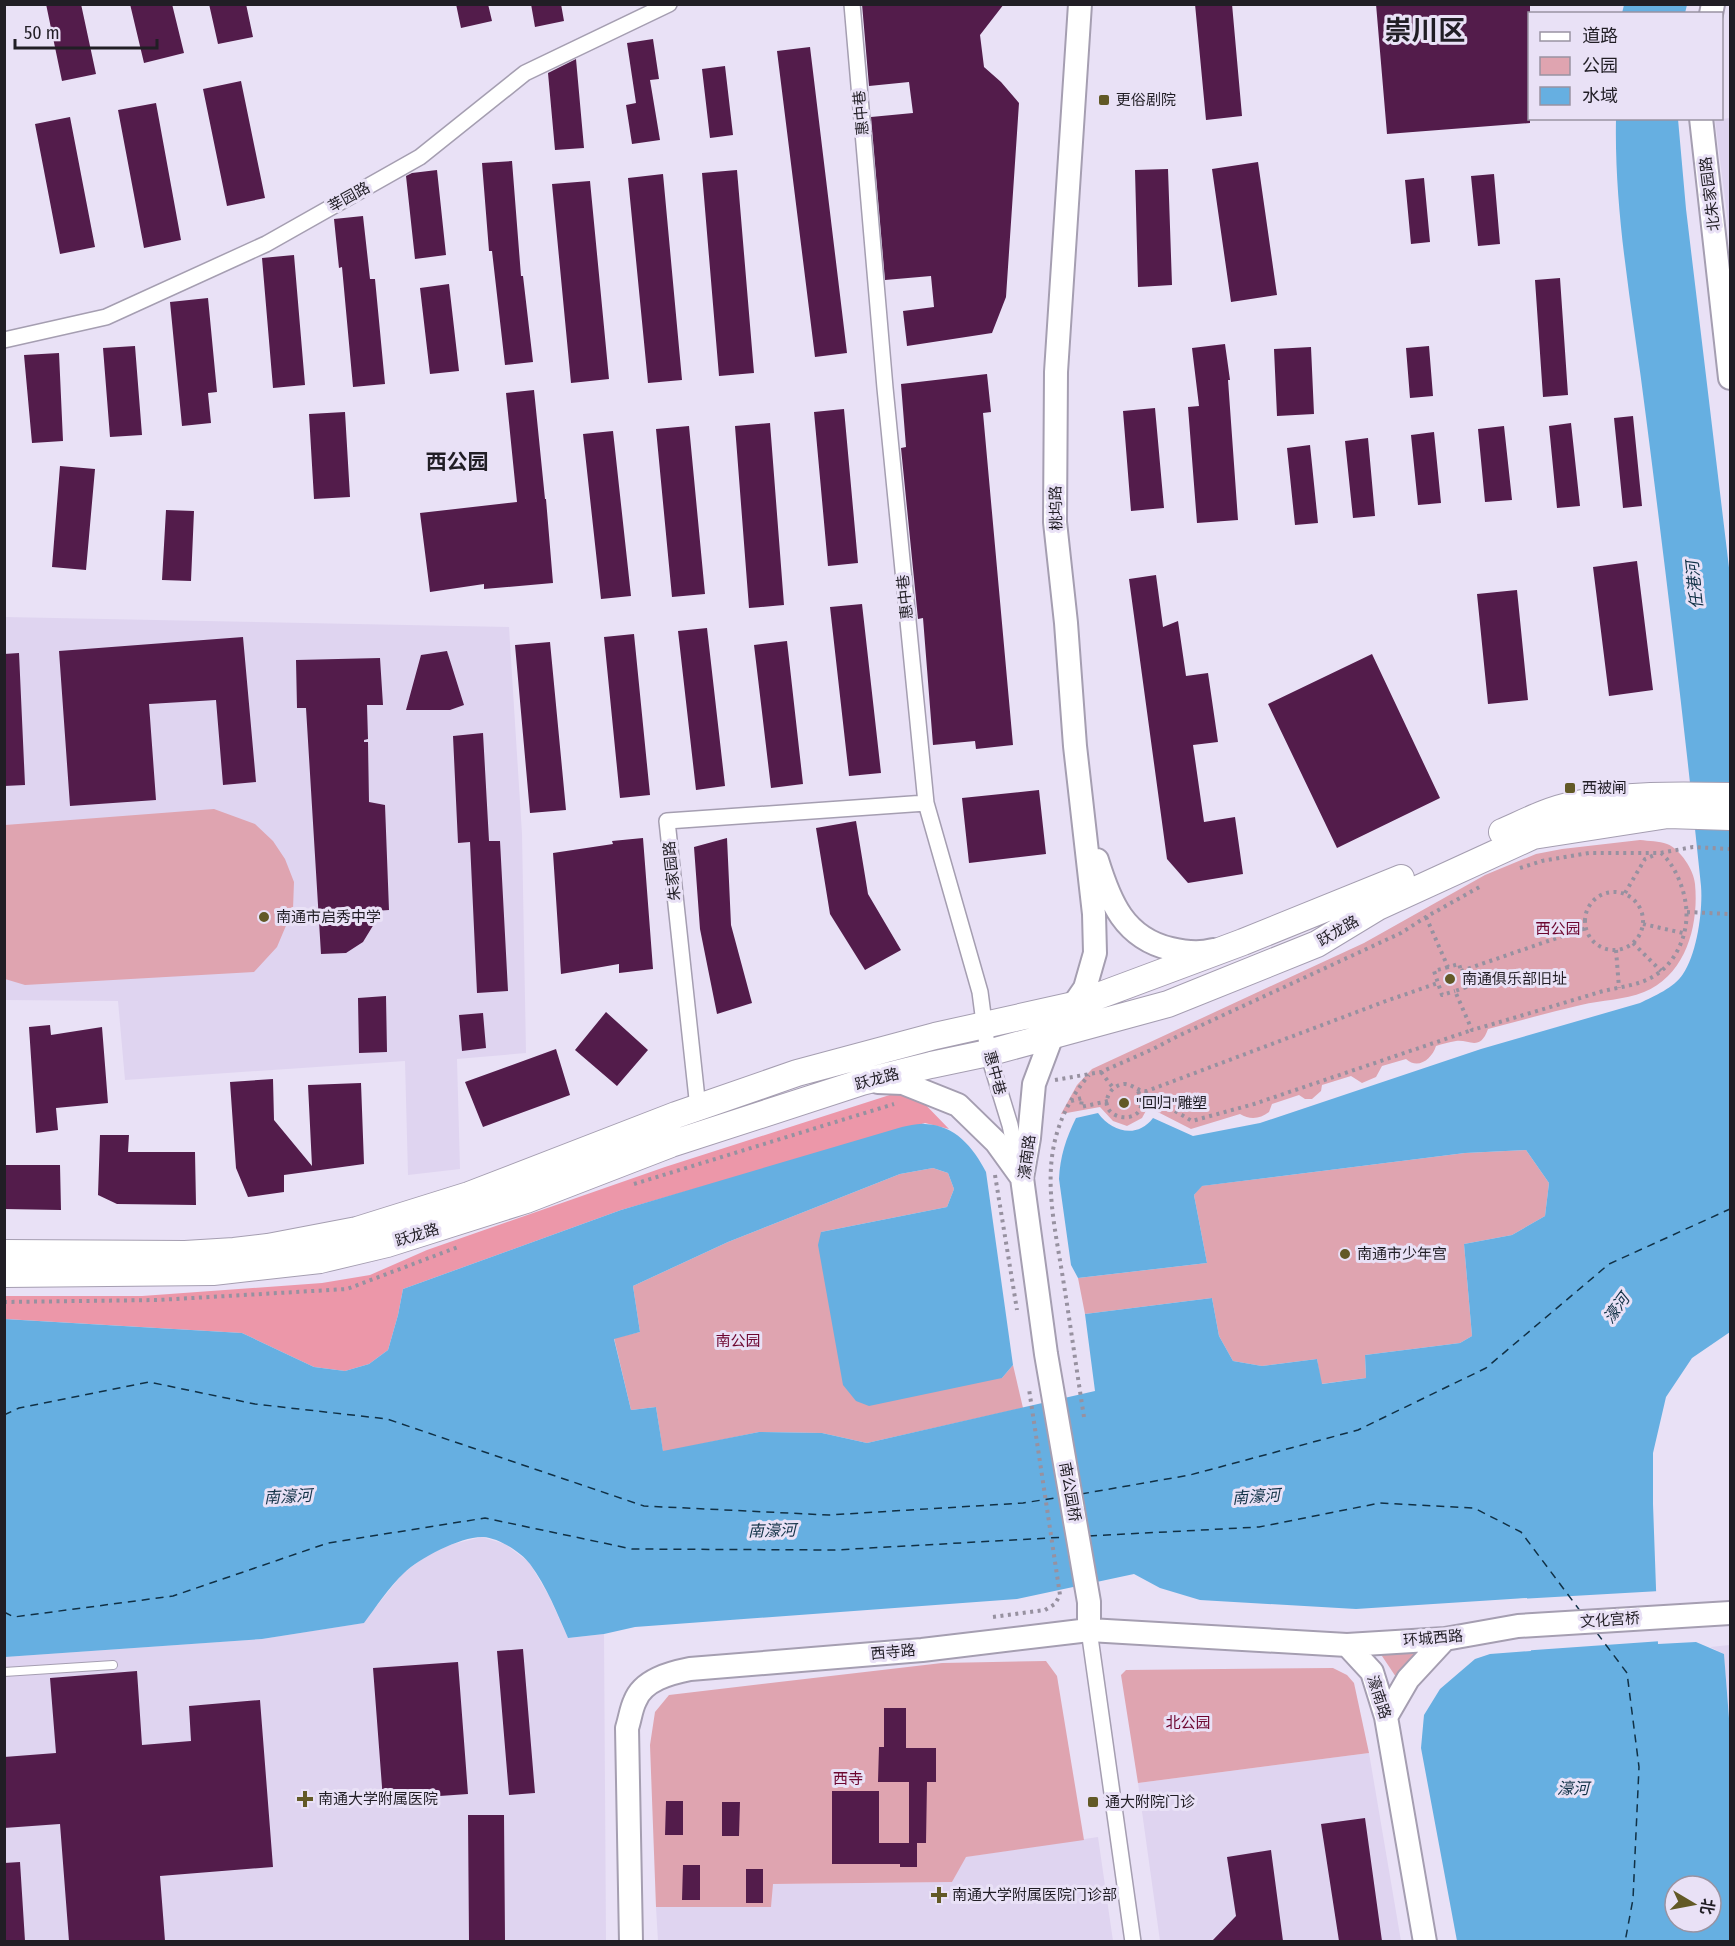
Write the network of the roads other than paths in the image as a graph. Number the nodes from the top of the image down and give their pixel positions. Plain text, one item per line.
1 (669, 4) edge
2 (852, 4) edge
3 (1080, 4) edge
4 (1701, 120) edge
5 (4, 340) edge
6 (1731, 378) edge
7 (1731, 796) edge
8 (926, 803) junction
9 (1666, 805) junction
10 (1083, 813) junction
11 (1731, 818) edge
12 (1243, 942) junction
13 (1074, 1005) junction
14 (986, 1024) junction
15 (1052, 1036) junction
16 (988, 1053) junction
17 (862, 1083) junction
18 (698, 1108) junction
19 (1022, 1178) junction
20 (4, 1253) edge
21 (4, 1274) edge
22 (1046, 1354) joint
23 (1731, 1613) edge
24 (1518, 1626) joint
25 (1089, 1630) junction
26 (1445, 1639) junction
27 (1347, 1645) junction
28 (113, 1665) dead end
29 (4, 1672) edge
30 (1386, 1717) junction
31 (631, 1941) edge
32 (1133, 1941) edge
33 (1425, 1941) edge

1 - 5 street, 莘园路
2 - 8 street, 惠中巷
3 - 10 street, 桃坞路
4 - 6 street, 北朱家园路
7 - 9 main road, 跃龙路
8 - 14 street, 惠中巷
8 - 18 street, 朱家园路
9 - 11 main road, 跃龙路
9 - 12 main road, 跃龙路
9 - 15 main road, 跃龙路
10 - 12 street
10 - 13 street, 桃坞路
12 - 13 main road, 跃龙路
13 - 14 main road, 跃龙路
13 - 15 street, 濠南路
14 - 16 street, 惠中巷
14 - 18 main road, 跃龙路
15 - 16 main road, 跃龙路
15 - 19 street, 濠南路
16 - 17 main road, 跃龙路
16 - 19 street, 惠中巷
17 - 19 street
17 - 21 main road, 跃龙路
18 - 20 main road, 跃龙路
19 - 22 street, 濠南路
22 - 25 street, 南公园桥
23 - 24 street, 文化宫桥
24 - 26 street, 环城西路
25 - 27 street
25 - 31 street, 西寺路
25 - 32 street
26 - 27 street, 环城西路
26 - 30 street
27 - 30 street, 濠南路
28 - 29 lane
30 - 33 street, 濠南路

